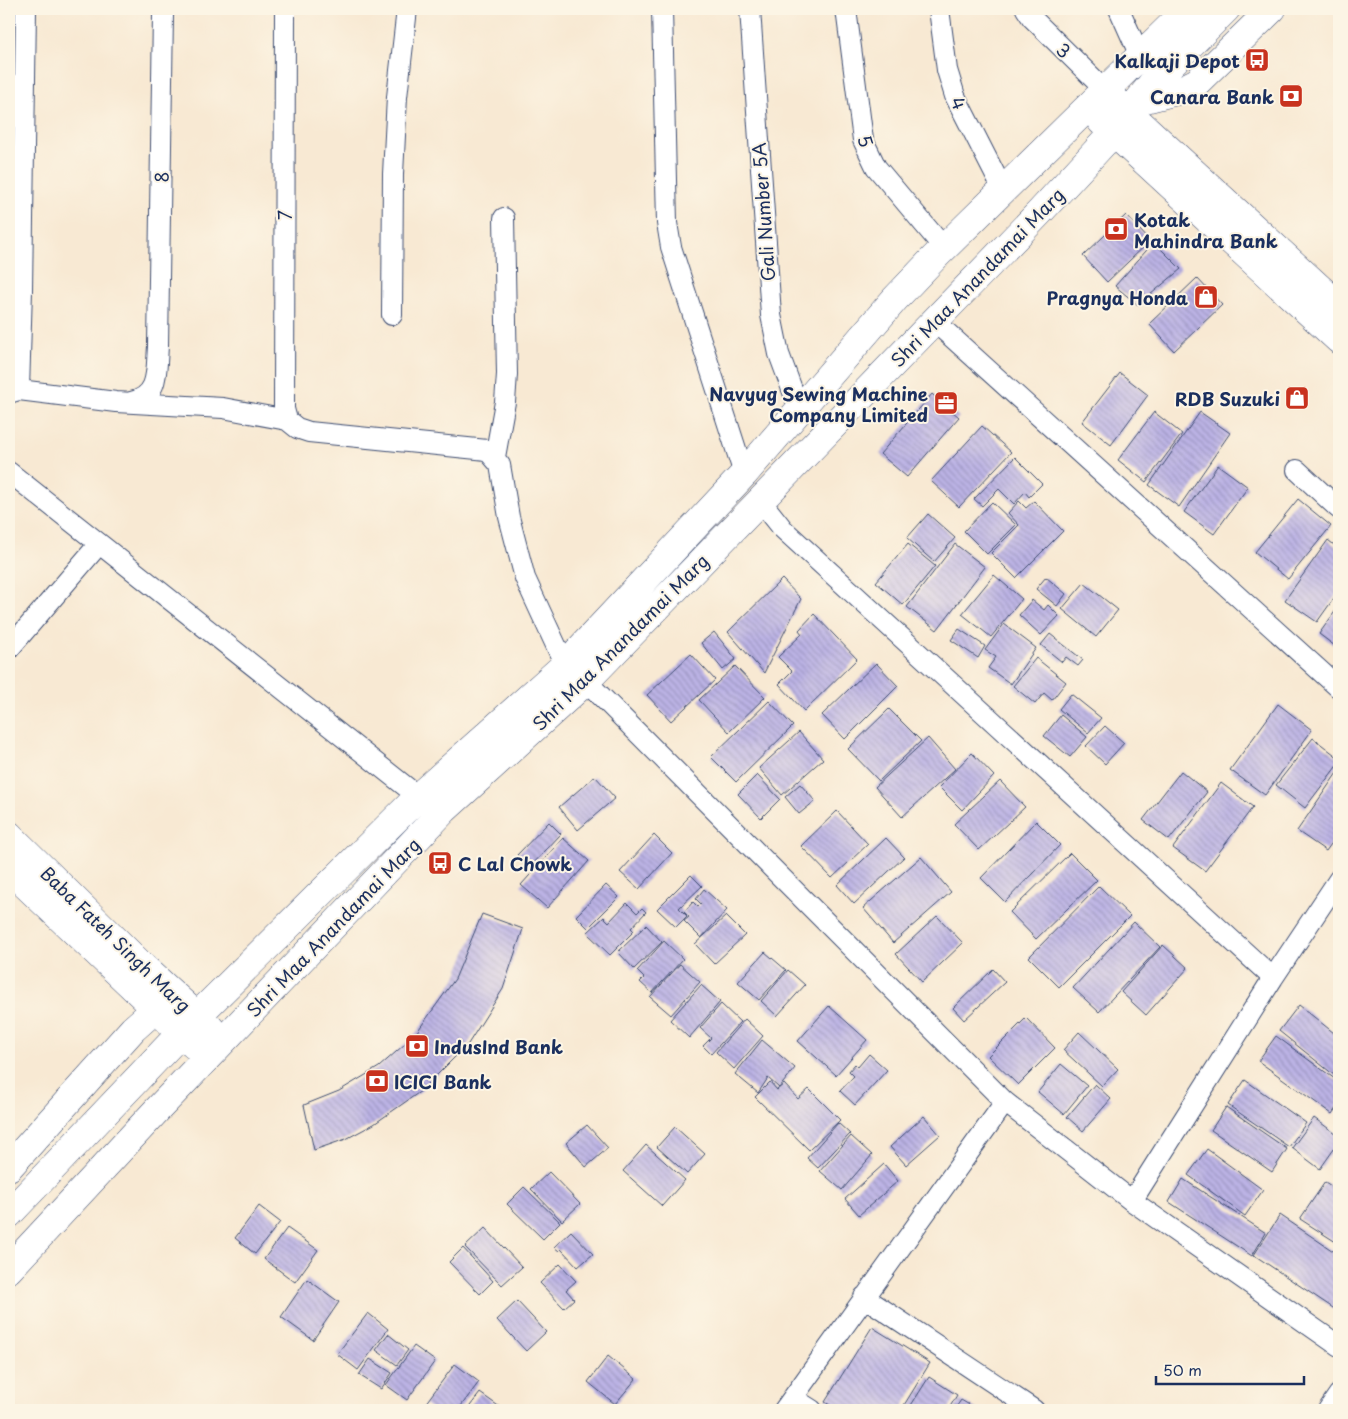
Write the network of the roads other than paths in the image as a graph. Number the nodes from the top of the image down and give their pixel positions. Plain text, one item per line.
1 (26, 9) edge
2 (165, 9) edge
3 (285, 9) edge
4 (407, 9) edge
5 (662, 9) edge
6 (750, 9) edge
7 (846, 9) edge
8 (939, 9) edge
9 (1026, 9) edge
10 (1119, 9) edge
11 (1188, 9) edge
12 (1226, 9) edge
13 (1272, 9) edge
14 (16, 46) edge
15 (1140, 56) junction
16 (1095, 98) junction
17 (16, 100) edge
18 (1127, 116) junction
19 (16, 182) edge
20 (1002, 190) junction
21 (504, 218) dead end
22 (944, 248) junction
23 (16, 290) edge
24 (1339, 306) edge
25 (392, 315) dead end
26 (934, 321) junction
27 (1339, 340) edge
28 (14, 392) edge
29 (131, 402) junction
30 (800, 411) junction
31 (287, 420) junction
32 (495, 457) junction
33 (1297, 470) dead end
34 (9, 472) edge
35 (744, 474) junction
36 (760, 500) junction
37 (1339, 509) edge
38 (100, 544) junction
39 (9, 649) edge
40 (576, 673) junction
41 (1339, 688) edge
42 (419, 796) junction
43 (440, 814) junction
44 (9, 835) edge
45 (9, 869) edge
46 (1339, 879) edge
47 (1273, 978) junction
48 (164, 1001) junction
49 (189, 1025) junction
50 (216, 1049) junction
51 (1005, 1102) junction
52 (9, 1167) edge
53 (1132, 1201) junction
54 (9, 1214) edge
55 (9, 1270) edge
56 (864, 1297) junction
57 (1339, 1346) edge
58 (1339, 1394) edge
59 (788, 1404) edge
60 (812, 1410) edge
61 (1034, 1410) edge
62 (1328, 1410) edge

1 - 14 street
2 - 29 street, 8
3 - 31 street, 7
4 - 25 street
5 - 35 street
6 - 30 street, Gali Number 5A
7 - 22 street, 5
8 - 20 street, 4
9 - 16 street, 3
10 - 15 street
11 - 15 main road, Shri Maa Anandamai Marg
12 - 18 main road, Shri Maa Anandamai Marg
13 - 18 main road
14 - 17 street
15 - 16 main road, Shri Maa Anandamai Marg
16 - 18 main road
16 - 20 main road, Shri Maa Anandamai Marg
17 - 19 street
18 - 24 main road
18 - 26 main road, Shri Maa Anandamai Marg
18 - 27 main road
19 - 23 street
20 - 22 main road, Shri Maa Anandamai Marg
21 - 32 street
22 - 30 main road, Shri Maa Anandamai Marg
23 - 28 street
26 - 36 main road, Shri Maa Anandamai Marg
26 - 41 street
28 - 29 street
29 - 31 street
30 - 35 main road, Shri Maa Anandamai Marg
31 - 32 street
32 - 40 street
33 - 37 street
34 - 38 street
35 - 40 main road, Shri Maa Anandamai Marg
36 - 40 main road, Shri Maa Anandamai Marg
36 - 47 street
38 - 39 street
38 - 42 street
40 - 42 main road, Shri Maa Anandamai Marg
40 - 43 main road, Shri Maa Anandamai Marg
40 - 51 street
42 - 43 street
42 - 49 main road, Shri Maa Anandamai Marg
43 - 50 main road, Shri Maa Anandamai Marg
44 - 48 main road, Baba Fateh Singh Marg
45 - 48 main road, Baba Fateh Singh Marg
46 - 47 street
47 - 53 street
48 - 49 main road, Baba Fateh Singh Marg
48 - 52 main road
49 - 50 main road, Baba Fateh Singh Marg
49 - 54 main road, Shri Maa Anandamai Marg
50 - 55 main road, Shri Maa Anandamai Marg
51 - 53 street
51 - 56 street
53 - 57 street
56 - 59 street
56 - 61 street
58 - 62 street
59 - 60 street

